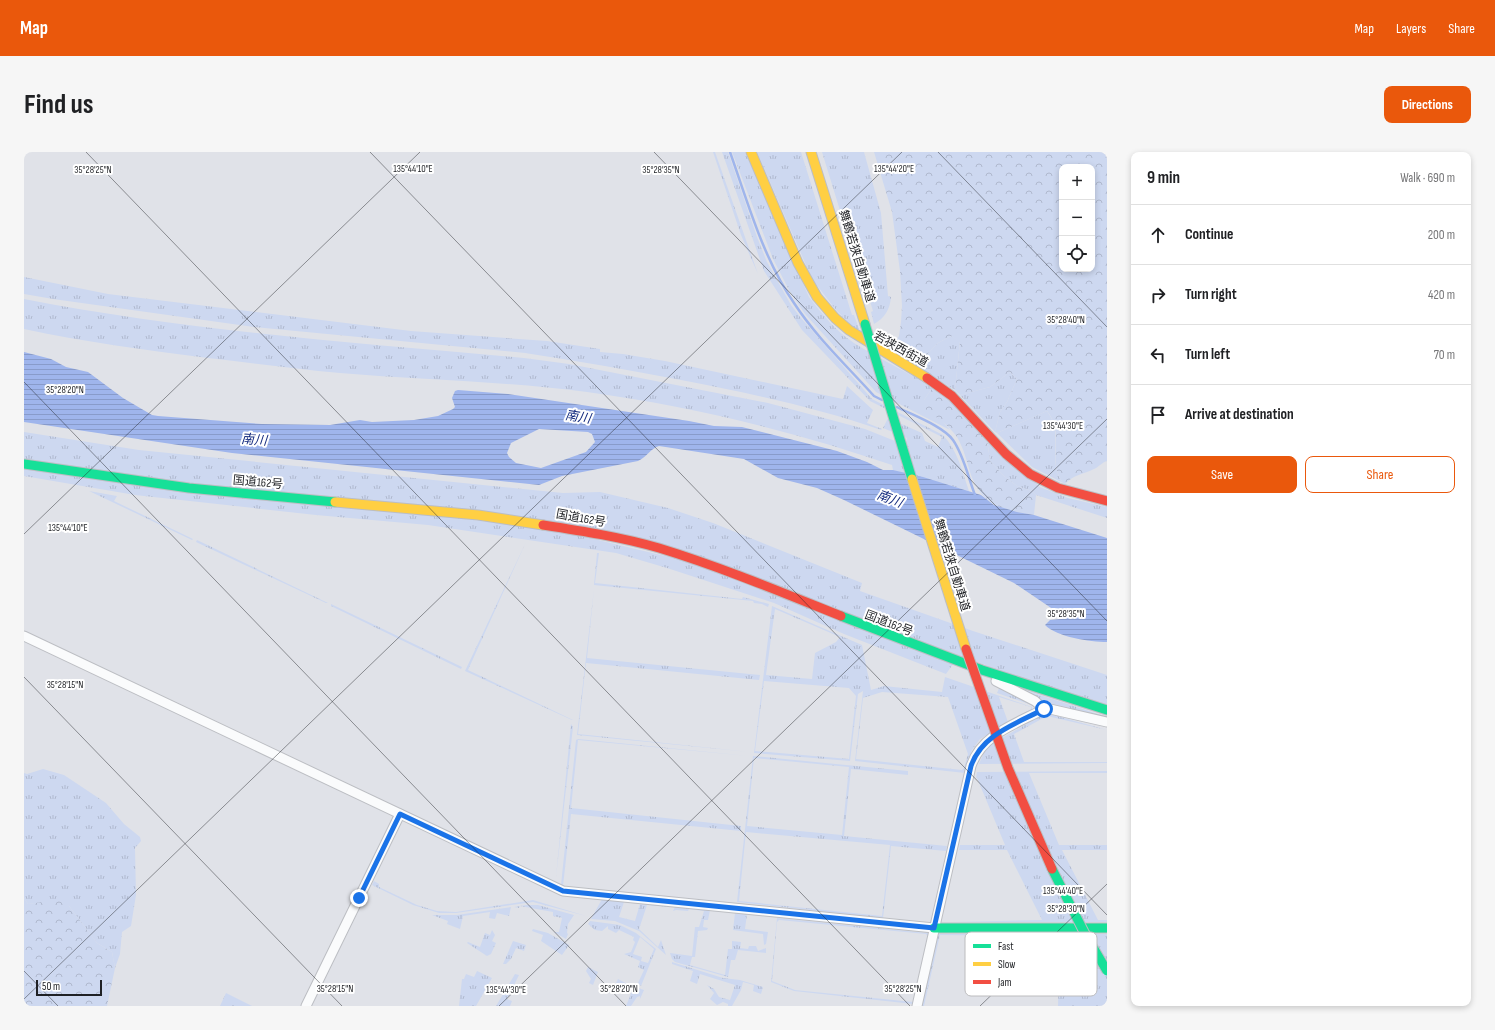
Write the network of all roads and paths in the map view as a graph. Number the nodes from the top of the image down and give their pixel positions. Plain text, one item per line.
1 (751, 152) edge
2 (811, 152) edge
3 (24, 464) edge
4 (1107, 501) edge
5 (24, 636) edge
6 (982, 670) junction
7 (1044, 709) junction
8 (1107, 710) edge
9 (1107, 722) edge
10 (400, 814) junction
11 (934, 928) junction
12 (1107, 928) edge
13 (1084, 932) edge
14 (1097, 954) edge
15 (1107, 971) edge
16 (306, 1006) edge
17 (917, 1006) edge

1 - 4 main road, 若狭西街道
2 - 13 main road, 舞鶴若狭自動車道, bridge
3 - 6 main road, 国道162号
5 - 10 street
6 - 7 street
6 - 8 main road, 国道162号
7 - 9 street
7 - 11 street
10 - 11 street
10 - 16 street
11 - 12 main road
11 - 17 street
14 - 15 main road, 舞鶴若狭自動車道, bridge

